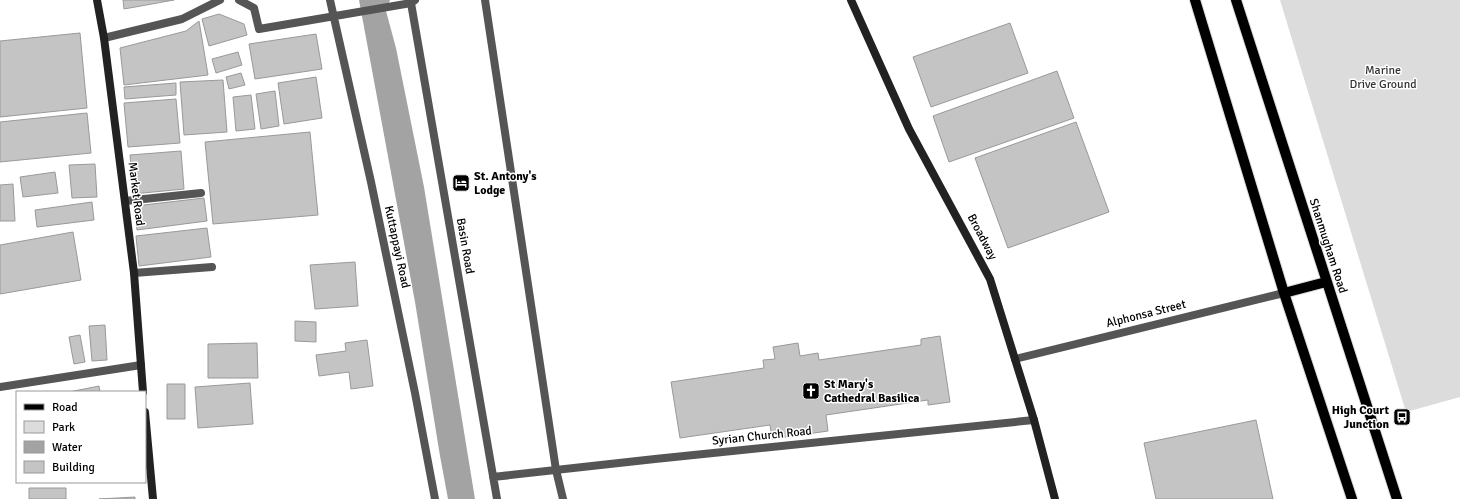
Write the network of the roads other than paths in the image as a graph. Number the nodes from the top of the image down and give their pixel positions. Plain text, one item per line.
1 (97, 0) edge
2 (220, 0) edge
3 (239, 0) edge
4 (330, 0) edge
5 (485, 0) edge
6 (851, 0) edge
7 (1195, 0) edge
8 (1236, 0) edge
9 (413, 1) edge
10 (333, 17) junction
11 (104, 38) junction
12 (201, 193) dead end
13 (125, 201) junction
14 (212, 267) dead end
15 (134, 273) junction
16 (1326, 282) junction
17 (1284, 293) junction
18 (1015, 359) junction
19 (141, 365) junction
20 (0, 387) edge
21 (143, 391) edge
22 (1034, 420) junction
23 (146, 423) edge
24 (556, 470) junction
25 (493, 477) junction
26 (153, 499) edge
27 (435, 499) edge
28 (497, 499) edge
29 (563, 499) edge
30 (1055, 499) edge
31 (1352, 499) edge
32 (1397, 499) edge

1 - 11 street, Market Road
2 - 11 street
3 - 10 street
4 - 10 street, Kuttappayi Road
5 - 24 street
6 - 18 street, Broadway
7 - 17 main road
8 - 16 main road, Shanmugham Road
9 - 10 street
9 - 25 street, Basin Road
10 - 27 street, Kuttappayi Road
11 - 13 street, Market Road
12 - 13 street
13 - 15 street, Market Road
14 - 15 street
15 - 19 street, Market Road
16 - 17 main road
16 - 32 main road, Shanmugham Road
17 - 18 street, Alphonsa Street
17 - 31 main road
18 - 22 street, Broadway
19 - 20 street
19 - 21 street, Market Road
22 - 24 street, Syrian Church Road
22 - 30 street, Broadway
23 - 26 street
24 - 25 street, Syrian Church Road
24 - 29 street
25 - 28 street, Basin Road

